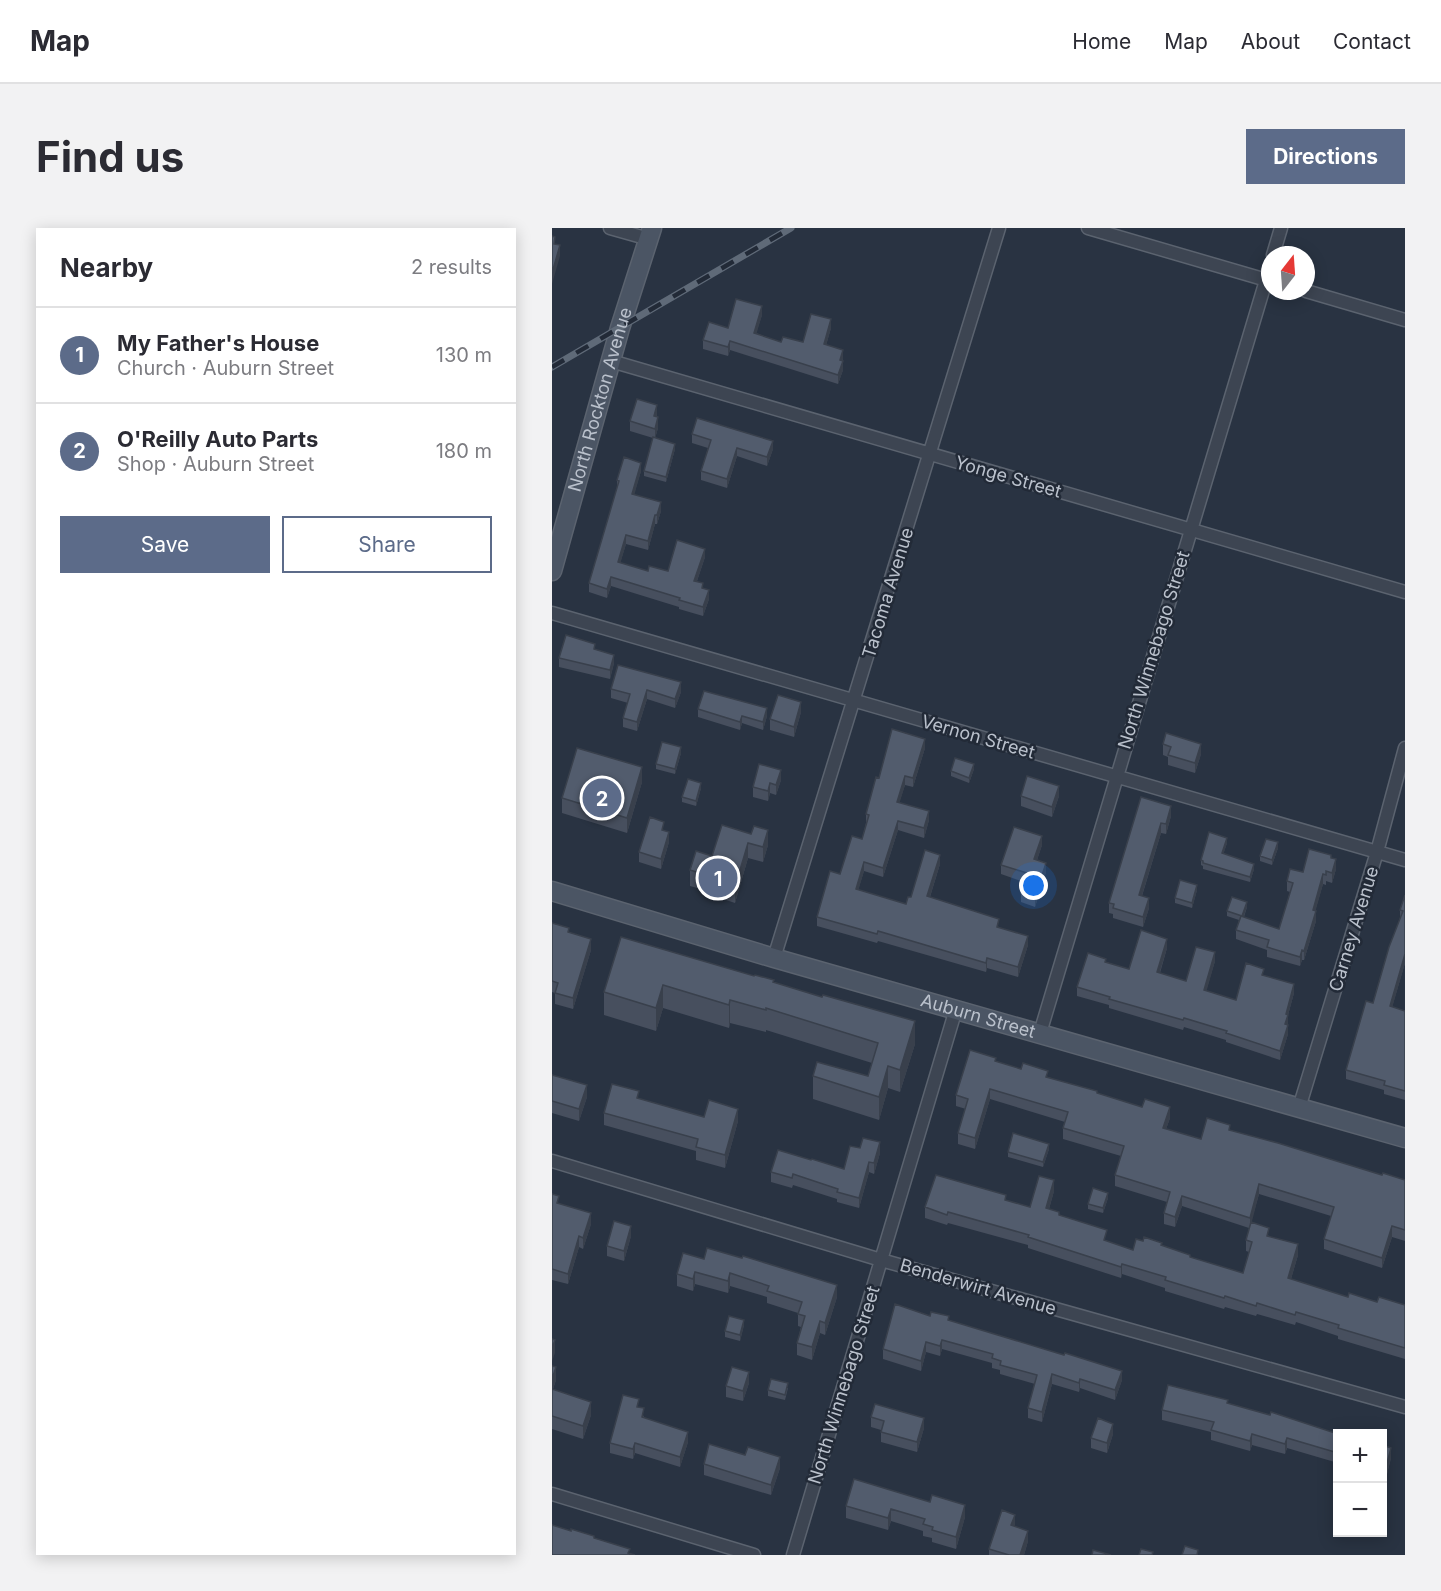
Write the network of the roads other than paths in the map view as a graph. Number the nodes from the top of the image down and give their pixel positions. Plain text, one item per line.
1 (610, 228) edge
2 (999, 228) edge
3 (1088, 228) edge
4 (1281, 228) edge
5 (650, 234) edge
6 (1276, 246) edge
7 (1261, 278) edge
8 (1315, 294) edge
9 (1262, 300) edge
10 (1405, 320) edge
11 (611, 361) junction
12 (930, 454) junction
13 (1190, 530) junction
14 (552, 571) edge
15 (1405, 592) edge
16 (552, 613) edge
17 (855, 701) junction
18 (1405, 748) edge
19 (1116, 776) junction
20 (1377, 852) junction
21 (1405, 860) edge
22 (552, 891) edge
23 (774, 958) junction
24 (956, 1008) junction
25 (1040, 1033) junction
26 (1299, 1108) junction
27 (1405, 1138) edge
28 (552, 1161) edge
29 (881, 1260) junction
30 (1405, 1407) edge
31 (552, 1494) edge
32 (754, 1555) edge
33 (793, 1555) edge

1 - 5 street
2 - 12 street, Tacoma Avenue
3 - 7 street
4 - 6 street
5 - 11 main road, North Rockton Avenue
8 - 10 street
9 - 13 street, North Winnebago Street
11 - 12 street, Yonge Street
11 - 14 main road, North Rockton Avenue
12 - 13 street, Yonge Street
12 - 17 street, Tacoma Avenue
13 - 15 street, Yonge Street
13 - 19 street, North Winnebago Street
16 - 17 street, Vernon Street
17 - 19 street, Vernon Street
17 - 23 street, Tacoma Avenue
18 - 20 street, Carney Avenue
19 - 20 street, Vernon Street
19 - 25 street, North Winnebago Street
20 - 21 street, Vernon Street
20 - 26 street, Carney Avenue
22 - 23 main road, Auburn Street
23 - 24 main road, Auburn Street
24 - 25 main road, Auburn Street
24 - 29 street, North Winnebago Street
25 - 26 main road, Auburn Street
26 - 27 main road, Auburn Street
28 - 29 street, Benderwirt Avenue
29 - 30 street, Benderwirt Avenue
29 - 33 street, North Winnebago Street
31 - 32 street

